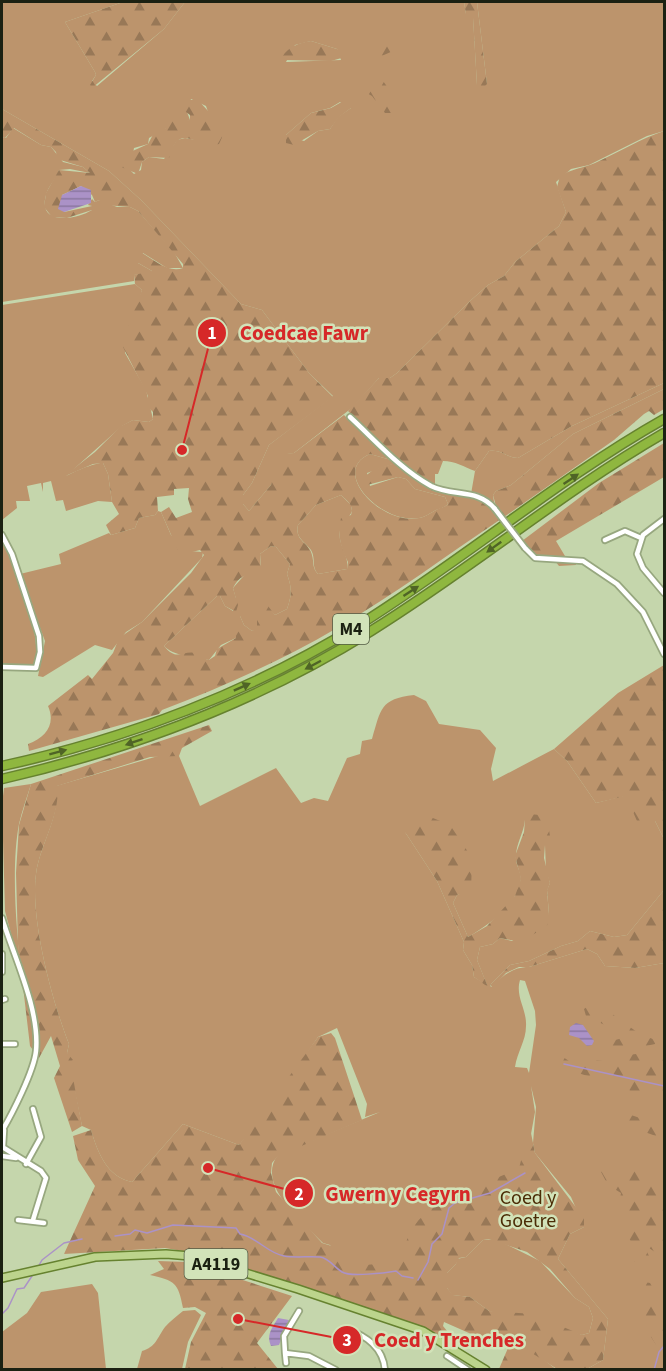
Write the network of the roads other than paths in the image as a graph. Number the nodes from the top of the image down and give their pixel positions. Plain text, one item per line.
1 (350, 417) dead end
2 (664, 419) edge
3 (664, 433) edge
4 (664, 519) edge
5 (2, 536) edge
6 (641, 538) junction
7 (604, 540) dead end
8 (664, 593) edge
9 (664, 654) edge
10 (2, 667) edge
11 (2, 766) edge
12 (2, 779) edge
13 (2, 918) edge
14 (2, 954) edge
15 (2, 972) edge
16 (2, 1044) edge
17 (15, 1044) dead end
18 (33, 1109) dead end
19 (3, 1129) edge
20 (3, 1146) edge
21 (2, 1157) edge
22 (18, 1158) junction
23 (26, 1164) junction
24 (18, 1220) dead end
25 (33, 1220) junction
26 (44, 1222) dead end
27 (2, 1272) edge
28 (11, 1274) junction
29 (2, 1278) edge
30 (299, 1311) dead end
31 (288, 1314) dead end
32 (295, 1318) junction
33 (347, 1329) dead end
34 (285, 1353) junction
35 (447, 1356) dead end
36 (286, 1363) dead end
37 (336, 1370) edge
38 (385, 1370) edge
39 (468, 1370) edge
40 (486, 1370) edge

1 - 9 street, bridge
11 -> 2 highway, M4
3 -> 12 highway, M4
4 - 6 street
5 - 10 street
6 - 7 street
6 - 8 street
13 - 19 street
14 - 15 street
16 - 17 street
18 - 23 street
19 - 20 street
20 - 21 street
20 - 22 street
21 - 22 street
22 - 23 street
23 - 25 street
24 - 25 street
25 - 26 street
27 - 28 main road, A4119
28 - 29 main road, A4119
28 - 40 main road, A4119
30 - 32 street
31 - 32 street
32 - 34 street
33 - 38 street
34 - 36 street
34 - 37 street
35 - 39 street

